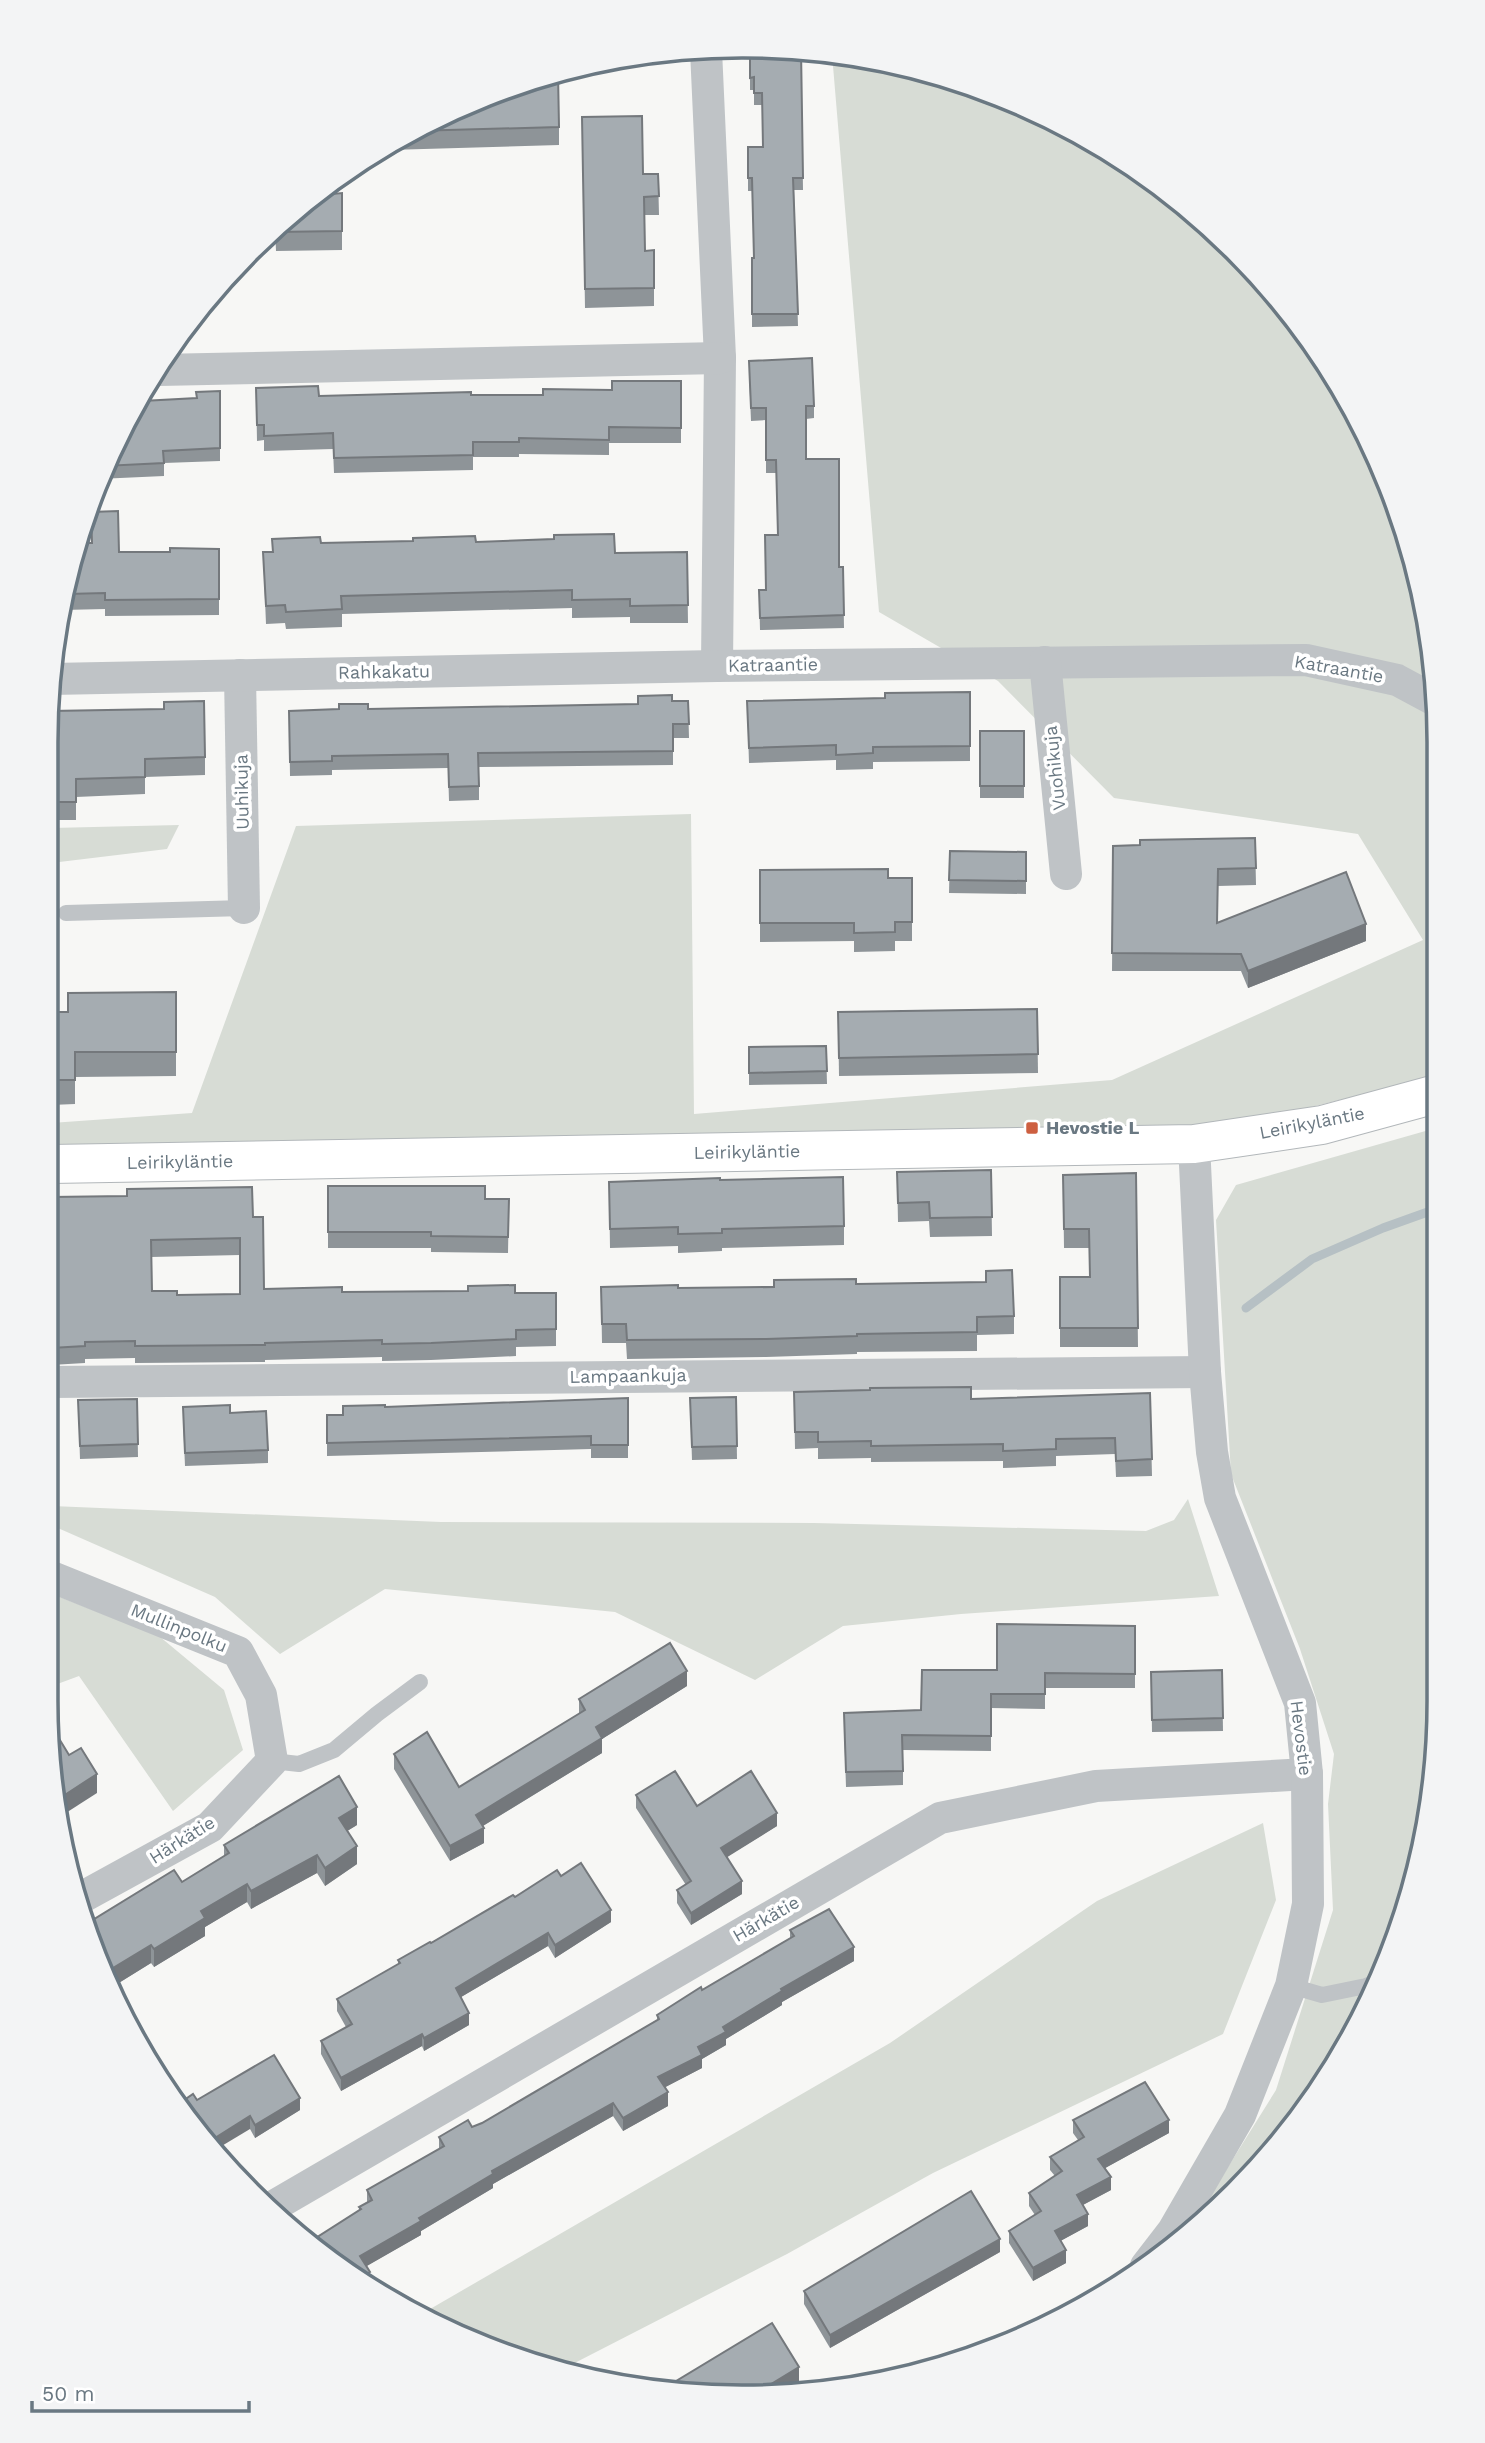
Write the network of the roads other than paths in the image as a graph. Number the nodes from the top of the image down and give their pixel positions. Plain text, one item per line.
1 (706, 59) edge
2 (720, 358) junction
3 (168, 370) edge
4 (1045, 662) junction
5 (717, 666) junction
6 (240, 675) junction
7 (61, 678) edge
8 (1426, 695) edge
9 (1066, 874) dead end
10 (244, 908) joint
11 (66, 913) dead end
12 (1427, 1096) edge
13 (1194, 1144) junction
14 (58, 1164) edge
15 (1205, 1371) junction
16 (58, 1382) edge
17 (58, 1580) edge
18 (420, 1682) dead end
19 (272, 1761) junction
20 (1307, 1773) junction
21 (86, 1895) edge
22 (1291, 1986) junction
23 (1365, 1986) edge
24 (278, 2203) edge
25 (1170, 2235) edge

1 - 2 street, Katraantie
2 - 3 street
2 - 5 street, Katraantie
4 - 5 street, Katraantie
4 - 8 street, Katraantie
4 - 9 street, Vuohikuja
5 - 6 street, Rahkakatu
6 - 7 street, Rahkakatu
6 - 10 street, Uuhikuja
10 - 11 lane
12 - 13 street, Leirikyläntie
13 - 14 street, Leirikyläntie
13 - 15 street, Hevostie
15 - 16 street, Lampaankuja
15 - 20 street, Hevostie
17 - 19 street, Mullinpolku
18 - 19 lane
19 - 21 street, Härkätie
20 - 22 street, Hevostie
20 - 24 street, Härkätie
22 - 23 lane
22 - 25 street, Hevostie

